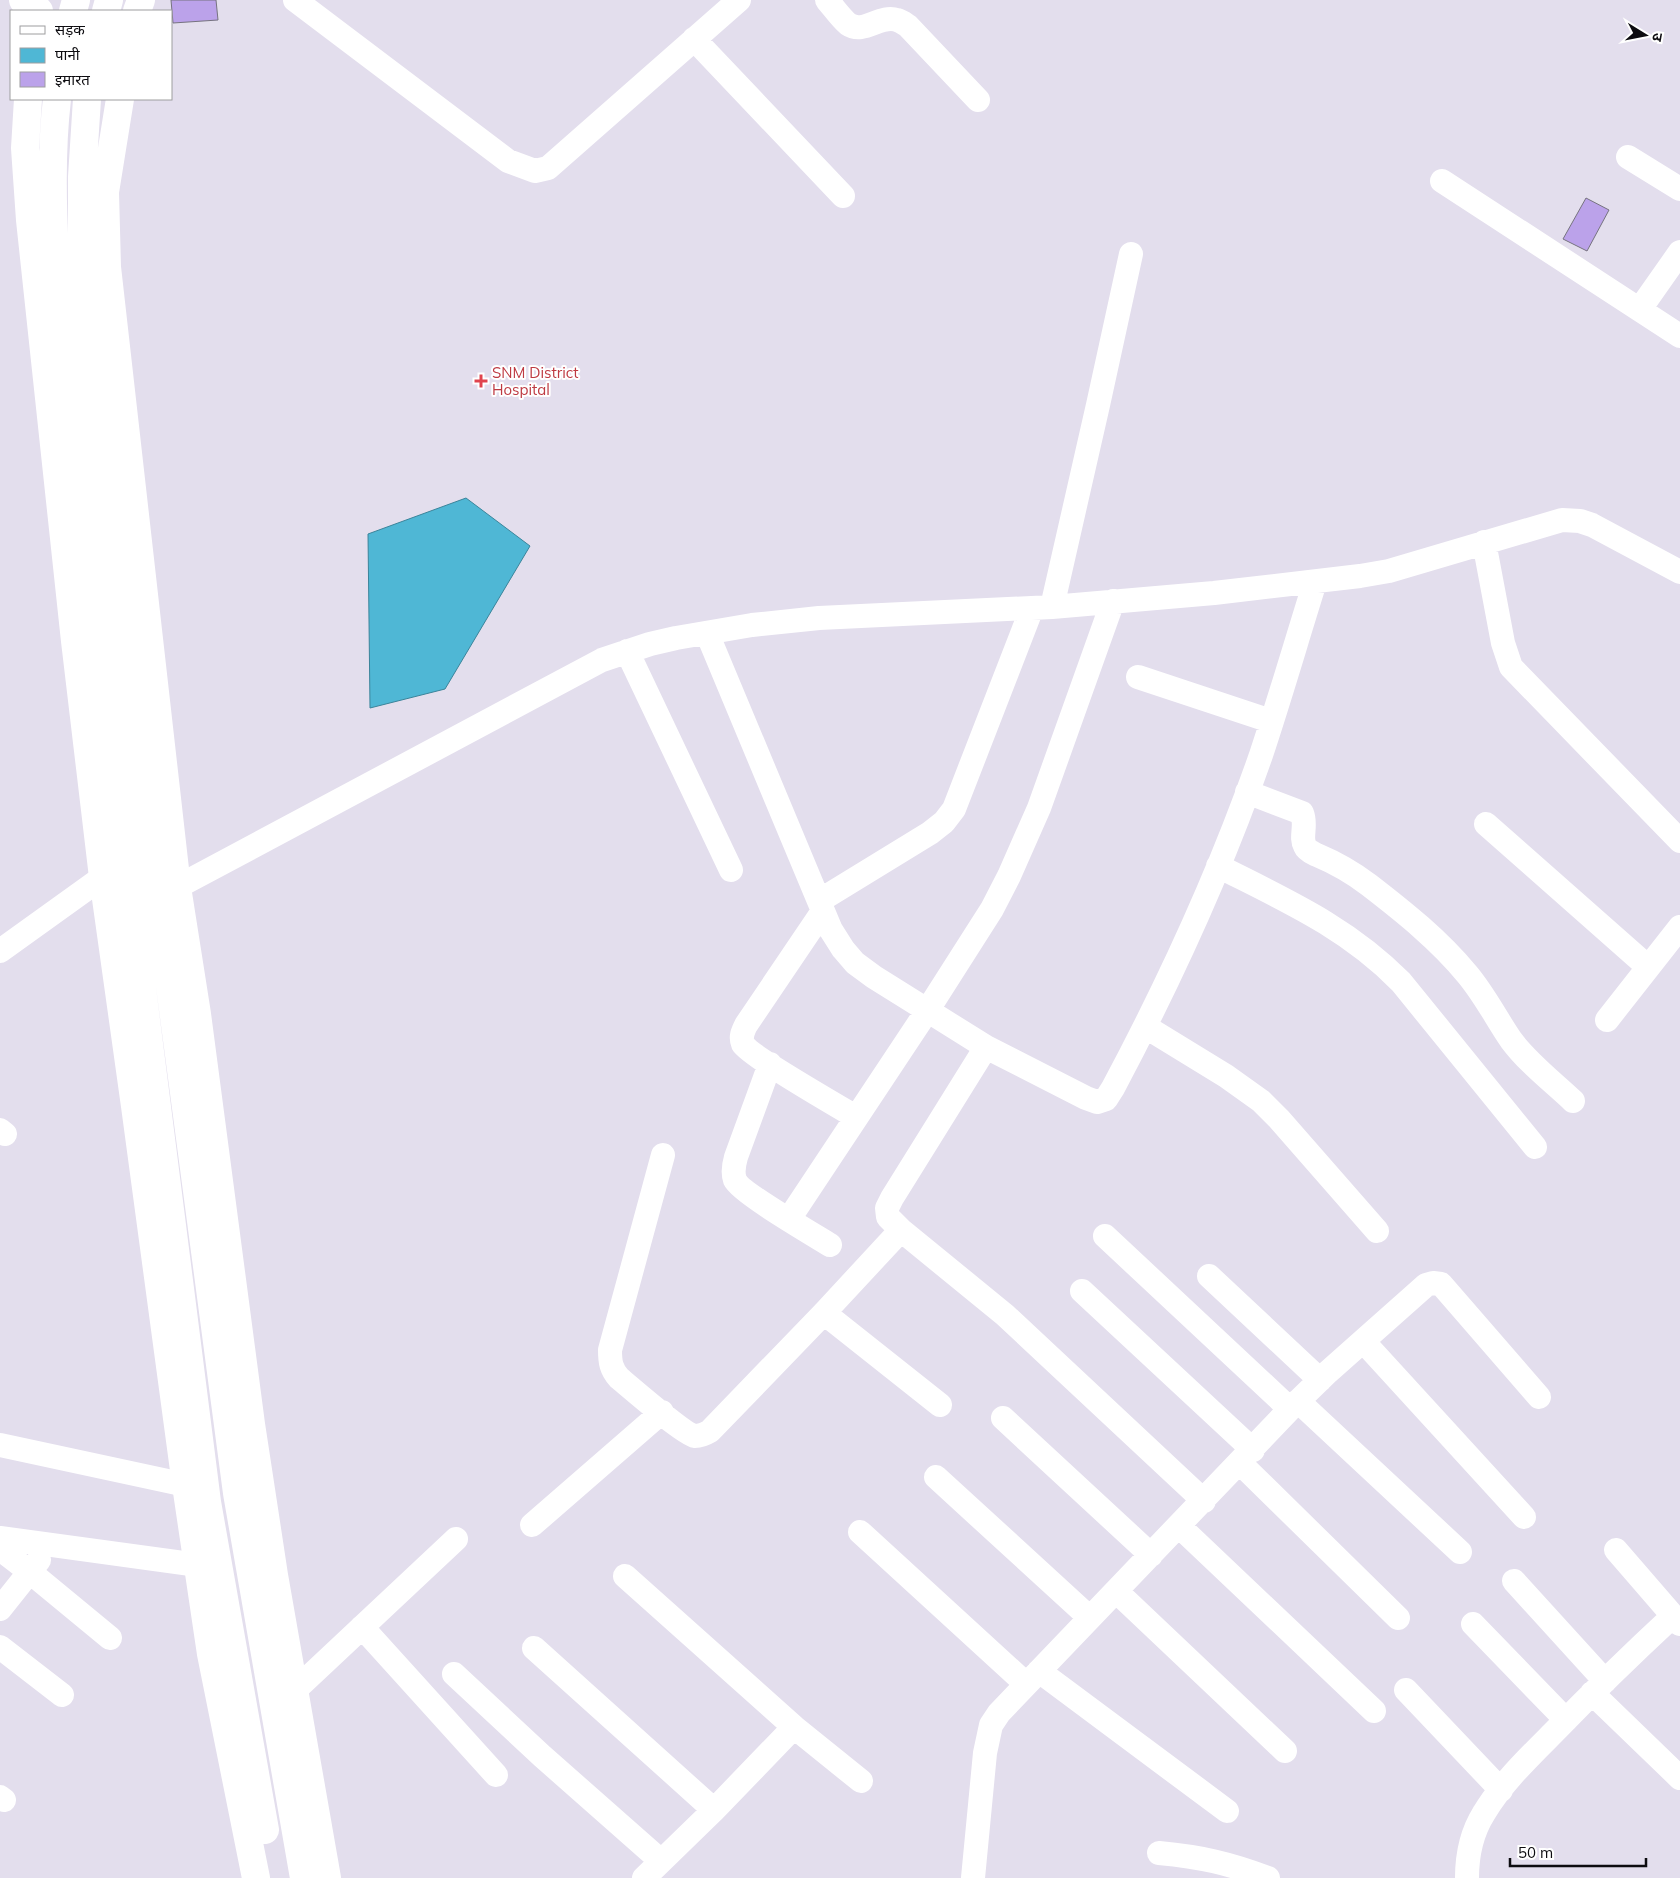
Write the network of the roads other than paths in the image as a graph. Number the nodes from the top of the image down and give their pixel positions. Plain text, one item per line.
1 (295, 0) edge
2 (739, 0) edge
3 (827, 0) edge
4 (694, 39) junction
5 (28, 100) edge
6 (57, 100) edge
7 (87, 100) edge
8 (120, 100) edge
9 (978, 100) dead end
10 (1628, 157) dead end
11 (1442, 181) dead end
12 (1680, 189) edge
13 (843, 196) dead end
14 (1680, 252) edge
15 (1131, 254) dead end
16 (1640, 309) junction
17 (1680, 336) edge
18 (1484, 542) junction
19 (1680, 572) edge
20 (1315, 582) junction
21 (1113, 602) junction
22 (1042, 607) junction
23 (707, 634) junction
24 (627, 651) junction
25 (1138, 677) dead end
26 (1271, 721) junction
27 (1247, 792) junction
28 (1486, 824) dead end
29 (1680, 841) edge
30 (1218, 866) junction
31 (731, 870) dead end
32 (103, 877) junction
33 (177, 887) junction
34 (821, 906) junction
35 (1680, 927) edge
36 (0, 951) edge
37 (1648, 967) junction
38 (927, 1011) junction
39 (1607, 1020) dead end
40 (1146, 1027) junction
41 (986, 1047) junction
42 (770, 1064) junction
43 (1573, 1101) dead end
44 (856, 1117) junction
45 (1535, 1147) dead end
46 (663, 1154) dead end
47 (789, 1219) junction
48 (901, 1230) junction
49 (1378, 1231) dead end
50 (1105, 1236) dead end
51 (830, 1245) dead end
52 (1209, 1276) dead end
53 (1082, 1291) dead end
54 (824, 1313) junction
55 (1363, 1341) junction
56 (1320, 1380) junction
57 (1539, 1397) dead end
58 (940, 1405) dead end
59 (1294, 1405) junction
60 (662, 1412) junction
61 (1003, 1418) dead end
62 (0, 1445) edge
63 (1246, 1456) junction
64 (936, 1478) dead end
65 (186, 1485) junction
66 (1204, 1500) junction
67 (1524, 1518) dead end
68 (532, 1525) dead end
69 (1179, 1526) junction
70 (860, 1532) dead end
71 (0, 1538) edge
72 (456, 1539) dead end
73 (51, 1545) junction
74 (0, 1549) edge
75 (1616, 1550) dead end
76 (1460, 1552) dead end
77 (1151, 1555) junction
78 (198, 1565) junction
79 (30, 1572) junction
80 (625, 1576) dead end
81 (1514, 1581) dead end
82 (1116, 1591) junction
83 (0, 1609) edge
84 (1090, 1618) junction
85 (1398, 1618) dead end
86 (1676, 1620) edge
87 (1473, 1624) dead end
88 (362, 1627) junction
89 (110, 1638) dead end
90 (0, 1647) edge
91 (534, 1648) dead end
92 (454, 1674) dead end
93 (1033, 1677) junction
94 (1598, 1687) junction
95 (1406, 1690) dead end
96 (294, 1691) junction
97 (62, 1696) dead end
98 (1374, 1711) dead end
99 (1566, 1720) junction
100 (794, 1727) junction
101 (1285, 1751) dead end
102 (496, 1775) dead end
103 (1680, 1778) edge
104 (861, 1781) dead end
105 (1501, 1790) junction
106 (714, 1810) junction
107 (1227, 1811) dead end
108 (1159, 1853) dead end
109 (661, 1861) junction
110 (1196, 1868) edge
111 (256, 1878) edge
112 (274, 1878) edge
113 (304, 1878) edge
114 (327, 1878) edge
115 (644, 1878) edge
116 (974, 1878) edge
117 (1268, 1878) edge
118 (1467, 1878) edge

1 - 4 street
2 - 4 street
3 - 9 street
4 - 13 street
5 - 32 main road
6 - 112 main road
7 - 113 main road
8 - 33 main road
10 - 12 street
11 - 16 street
14 - 16 street
15 - 22 street
16 - 17 street
18 - 19 street
18 - 20 street
18 - 29 street
20 - 21 street
20 - 26 street
21 - 22 street
21 - 38 street
22 - 23 street
22 - 34 street
23 - 24 street
23 - 34 street
24 - 31 street
24 - 33 street
25 - 26 street
26 - 27 street
27 - 30 street
27 - 43 street
28 - 37 street
30 - 40 street
30 - 45 street
32 - 36 street
32 - 65 main road
33 - 96 main road
34 - 38 street
34 - 42 street
35 - 37 street
37 - 39 street
38 - 41 street
38 - 44 street
40 - 41 street
40 - 49 street
41 - 48 street
42 - 44 street
42 - 47 street
44 - 47 street
46 - 60 street
47 - 51 street
48 - 54 street
48 - 66 street
50 - 59 street
52 - 56 street
53 - 63 street
54 - 58 street
54 - 60 street
55 - 56 street
55 - 57 street
55 - 67 street
56 - 59 street
59 - 63 street
59 - 76 street
60 - 68 street
61 - 77 street
62 - 65 street
63 - 66 street
63 - 85 street
64 - 84 street
65 - 78 main road
66 - 69 street
69 - 77 street
69 - 98 street
70 - 93 street
71 - 73 street
72 - 88 street
73 - 78 street
73 - 79 street
74 - 79 street
75 - 86 street
77 - 82 street
78 - 111 main road
79 - 83 street
79 - 89 street
80 - 100 street
81 - 94 street
82 - 84 street
82 - 101 street
84 - 93 street
86 - 94 street
87 - 99 street
88 - 96 street
88 - 102 street
90 - 97 street
91 - 106 street
92 - 109 street
93 - 107 street
93 - 116 street
94 - 99 street
94 - 103 street
95 - 105 street
96 - 114 main road
99 - 105 street
100 - 104 street
100 - 106 street
105 - 118 street
106 - 109 street
108 - 110 street
109 - 115 street
110 - 117 street

